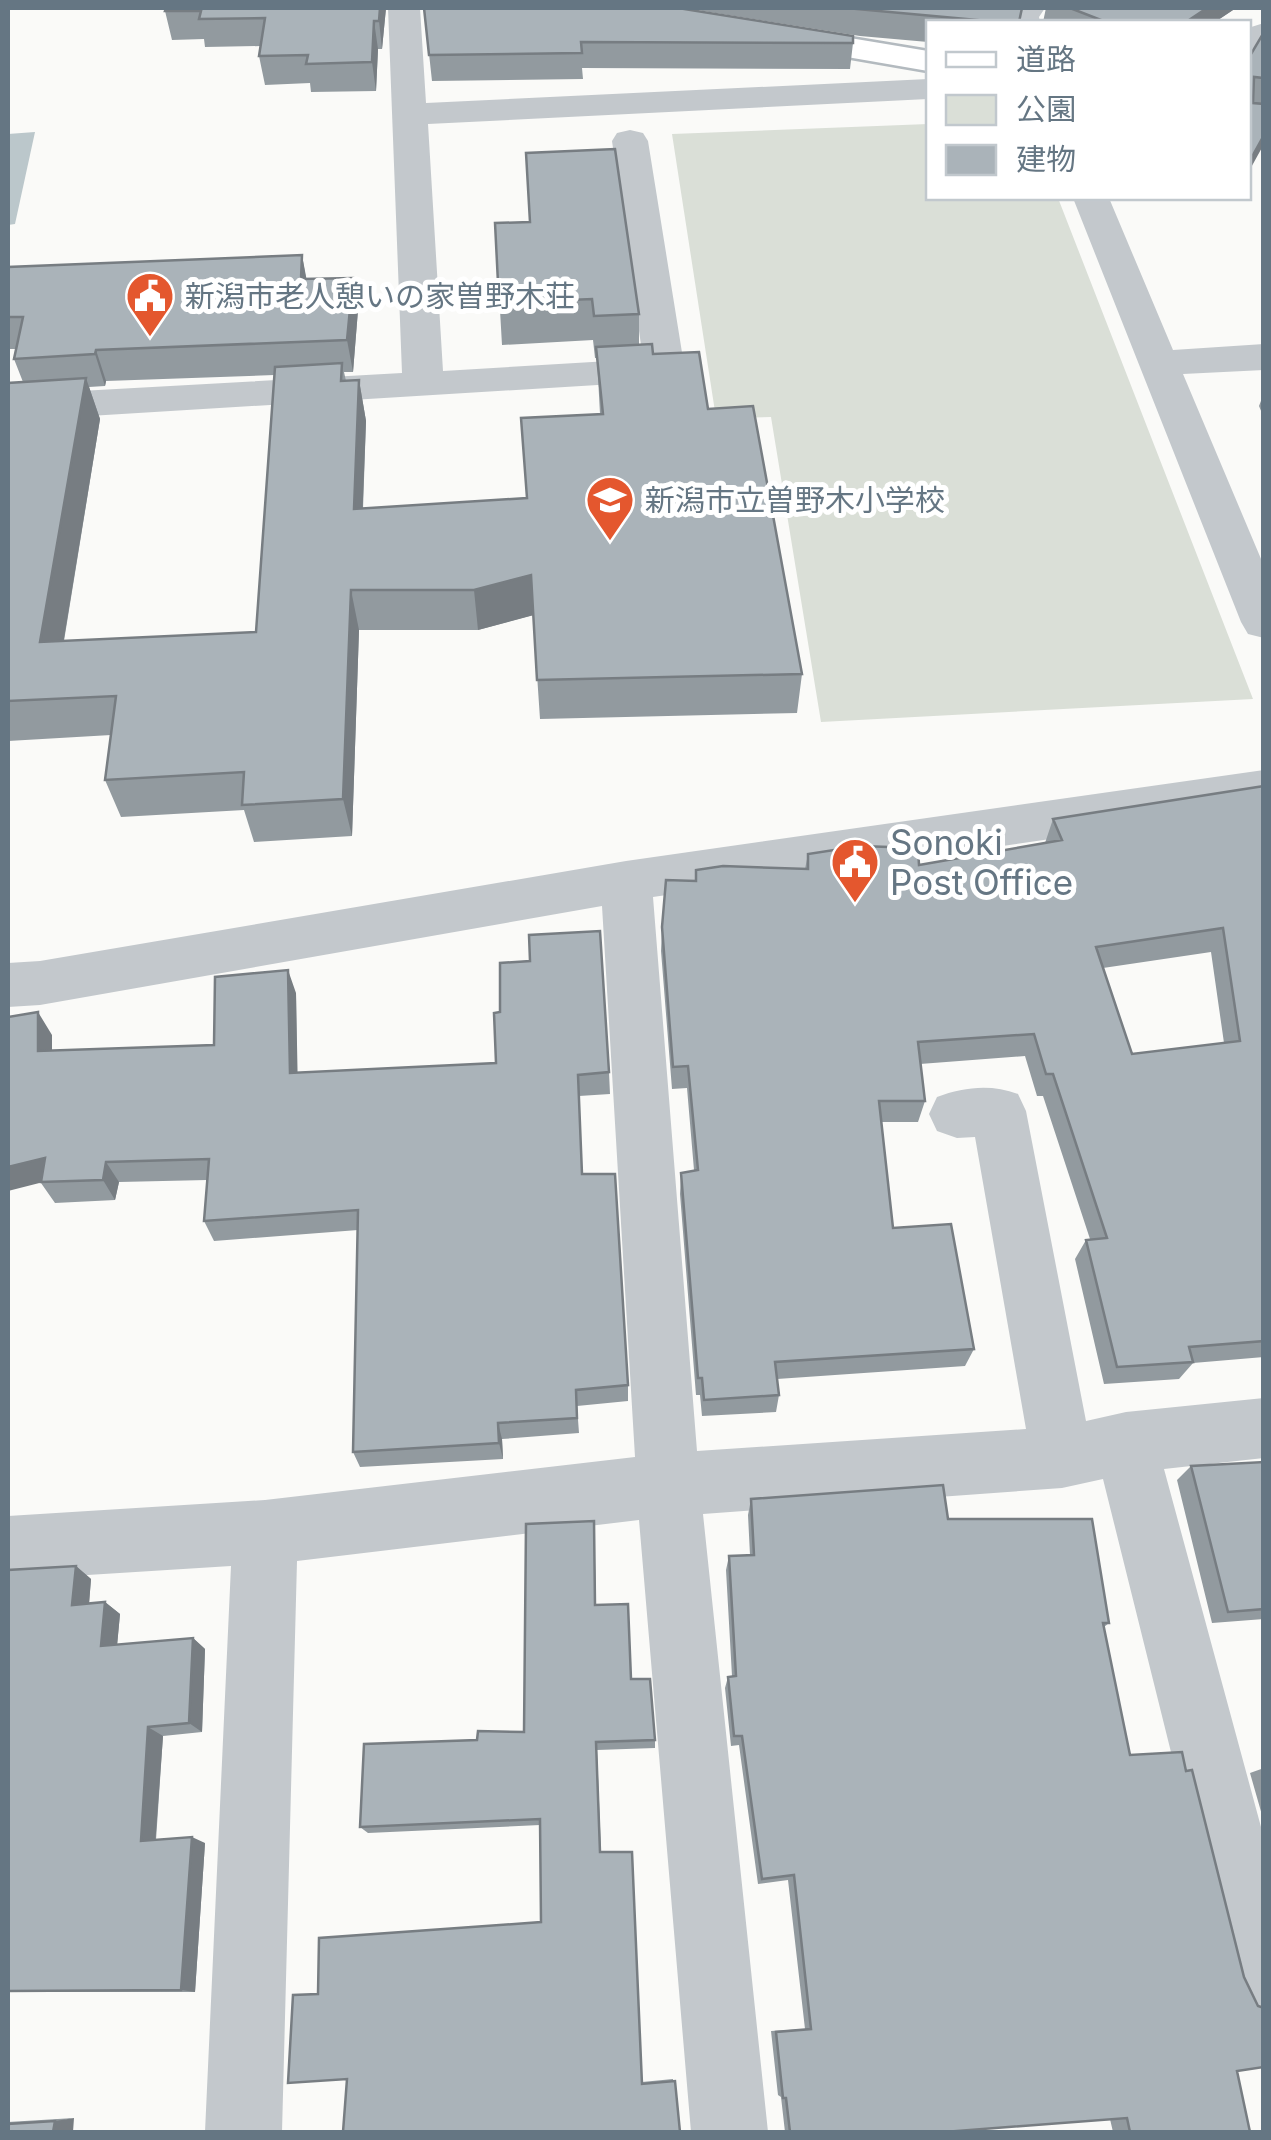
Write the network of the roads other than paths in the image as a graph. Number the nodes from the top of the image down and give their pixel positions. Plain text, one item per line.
1 (404, 8) edge
2 (740, 30) edge
3 (926, 61) edge
4 (926, 89) edge
5 (410, 114) junction
6 (630, 141) dead end
7 (1092, 200) edge
8 (1264, 357) edge
9 (1158, 363) junction
10 (423, 384) junction
11 (8, 408) edge
12 (1264, 622) edge
13 (1264, 789) edge
14 (626, 881) junction
15 (8, 985) edge
16 (957, 1114) dead end
17 (1264, 1428) edge
18 (1126, 1443) junction
19 (1062, 1457) junction
20 (668, 1485) junction
21 (265, 1532) junction
22 (8, 1548) edge
23 (1264, 1977) edge
24 (243, 2132) edge
25 (729, 2132) edge

1 - 5 street
2 - 3 street
4 - 5 street
5 - 10 street
6 - 10 street
7 - 9 street
8 - 9 street
9 - 12 street
10 - 11 street
13 - 14 street
14 - 15 street
14 - 20 street
16 - 19 street
17 - 18 street
18 - 19 street
18 - 23 street
19 - 20 street
20 - 21 street
20 - 25 street
21 - 22 street
21 - 24 street

